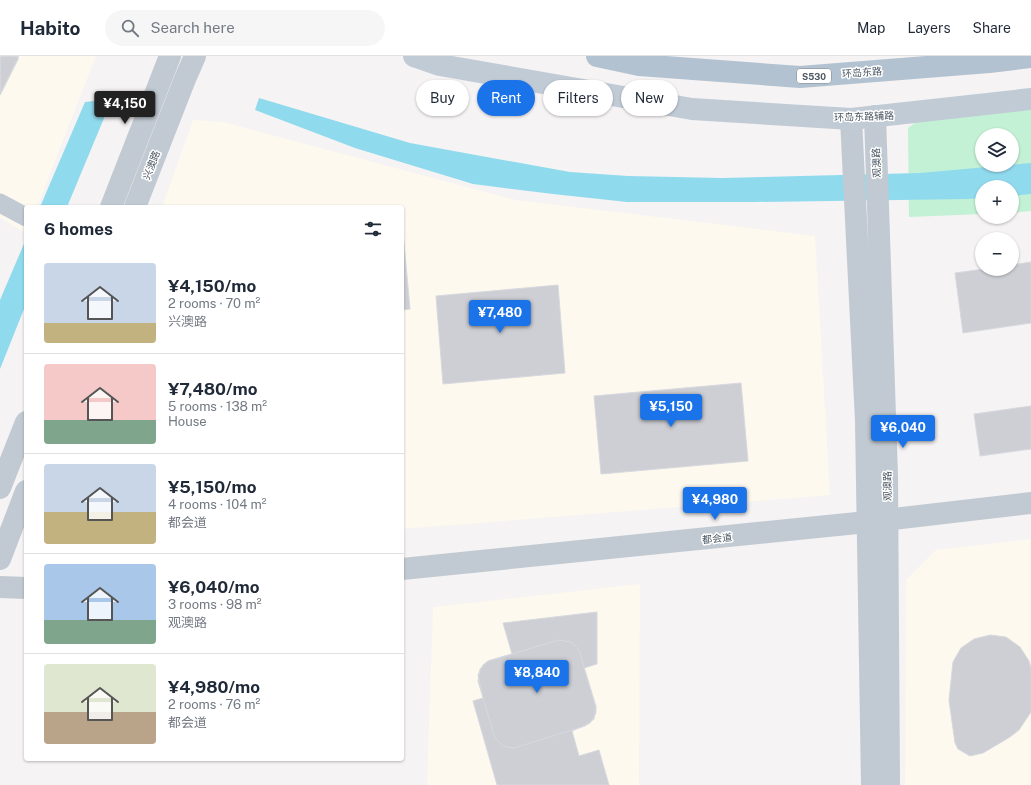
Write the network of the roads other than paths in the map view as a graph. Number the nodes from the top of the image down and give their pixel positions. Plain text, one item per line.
1 (170, 56) edge
2 (195, 56) edge
3 (414, 56) edge
4 (597, 56) edge
5 (1031, 57) edge
6 (1031, 99) edge
7 (875, 116) junction
8 (851, 119) junction
9 (0, 203) edge
10 (112, 205) edge
11 (136, 205) edge
12 (24, 216) edge
13 (24, 427) edge
14 (0, 488) edge
15 (24, 496) edge
16 (1031, 502) edge
17 (878, 521) junction
18 (0, 559) edge
19 (404, 569) edge
20 (0, 587) edge
21 (24, 588) edge
22 (872, 785) edge
23 (889, 785) edge

1 - 10 street
2 - 11 street, 兴澳路
3 - 8 main road, 环岛东路辅路
4 - 5 main road, 环岛东路 / S530
6 - 7 main road, 环岛东路辅路
7 - 8 main road, 环岛东路辅路
7 - 17 street, 观澳路
8 - 17 street, 观澳路
9 - 12 street
13 - 14 street
15 - 18 street
16 - 17 street, 都会道
17 - 19 street, 都会道
17 - 22 street, 观澳路
17 - 23 street, 观澳路
20 - 21 street

